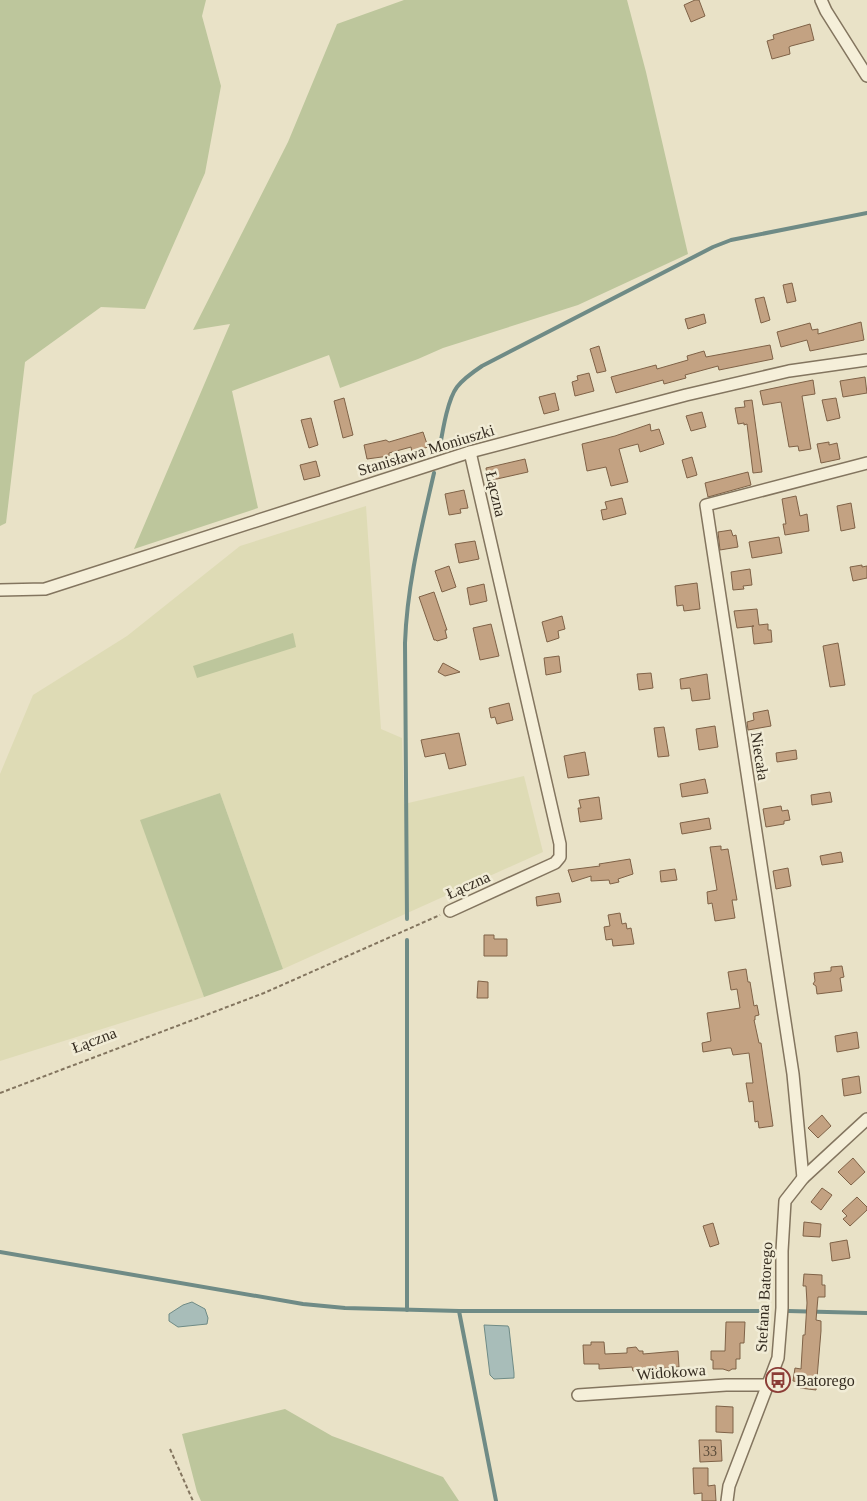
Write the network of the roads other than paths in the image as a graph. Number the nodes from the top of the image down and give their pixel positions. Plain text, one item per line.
1 (821, 0) edge
2 (867, 76) edge
3 (867, 360) edge
4 (470, 452) junction
5 (867, 463) edge
6 (0, 590) edge
7 (450, 911) road end
8 (867, 1119) edge
9 (804, 1178) junction
10 (767, 1386) junction
11 (578, 1395) dead end
12 (727, 1501) edge

1 - 2 street
3 - 4 street, Stanisława Moniuszki
4 - 6 street, Stanisława Moniuszki
4 - 7 street, Łączna
5 - 9 street, Niecała
8 - 9 street, Stefana Batorego
9 - 10 street, Stefana Batorego
10 - 11 street, Widokowa
10 - 12 street, Stefana Batorego

